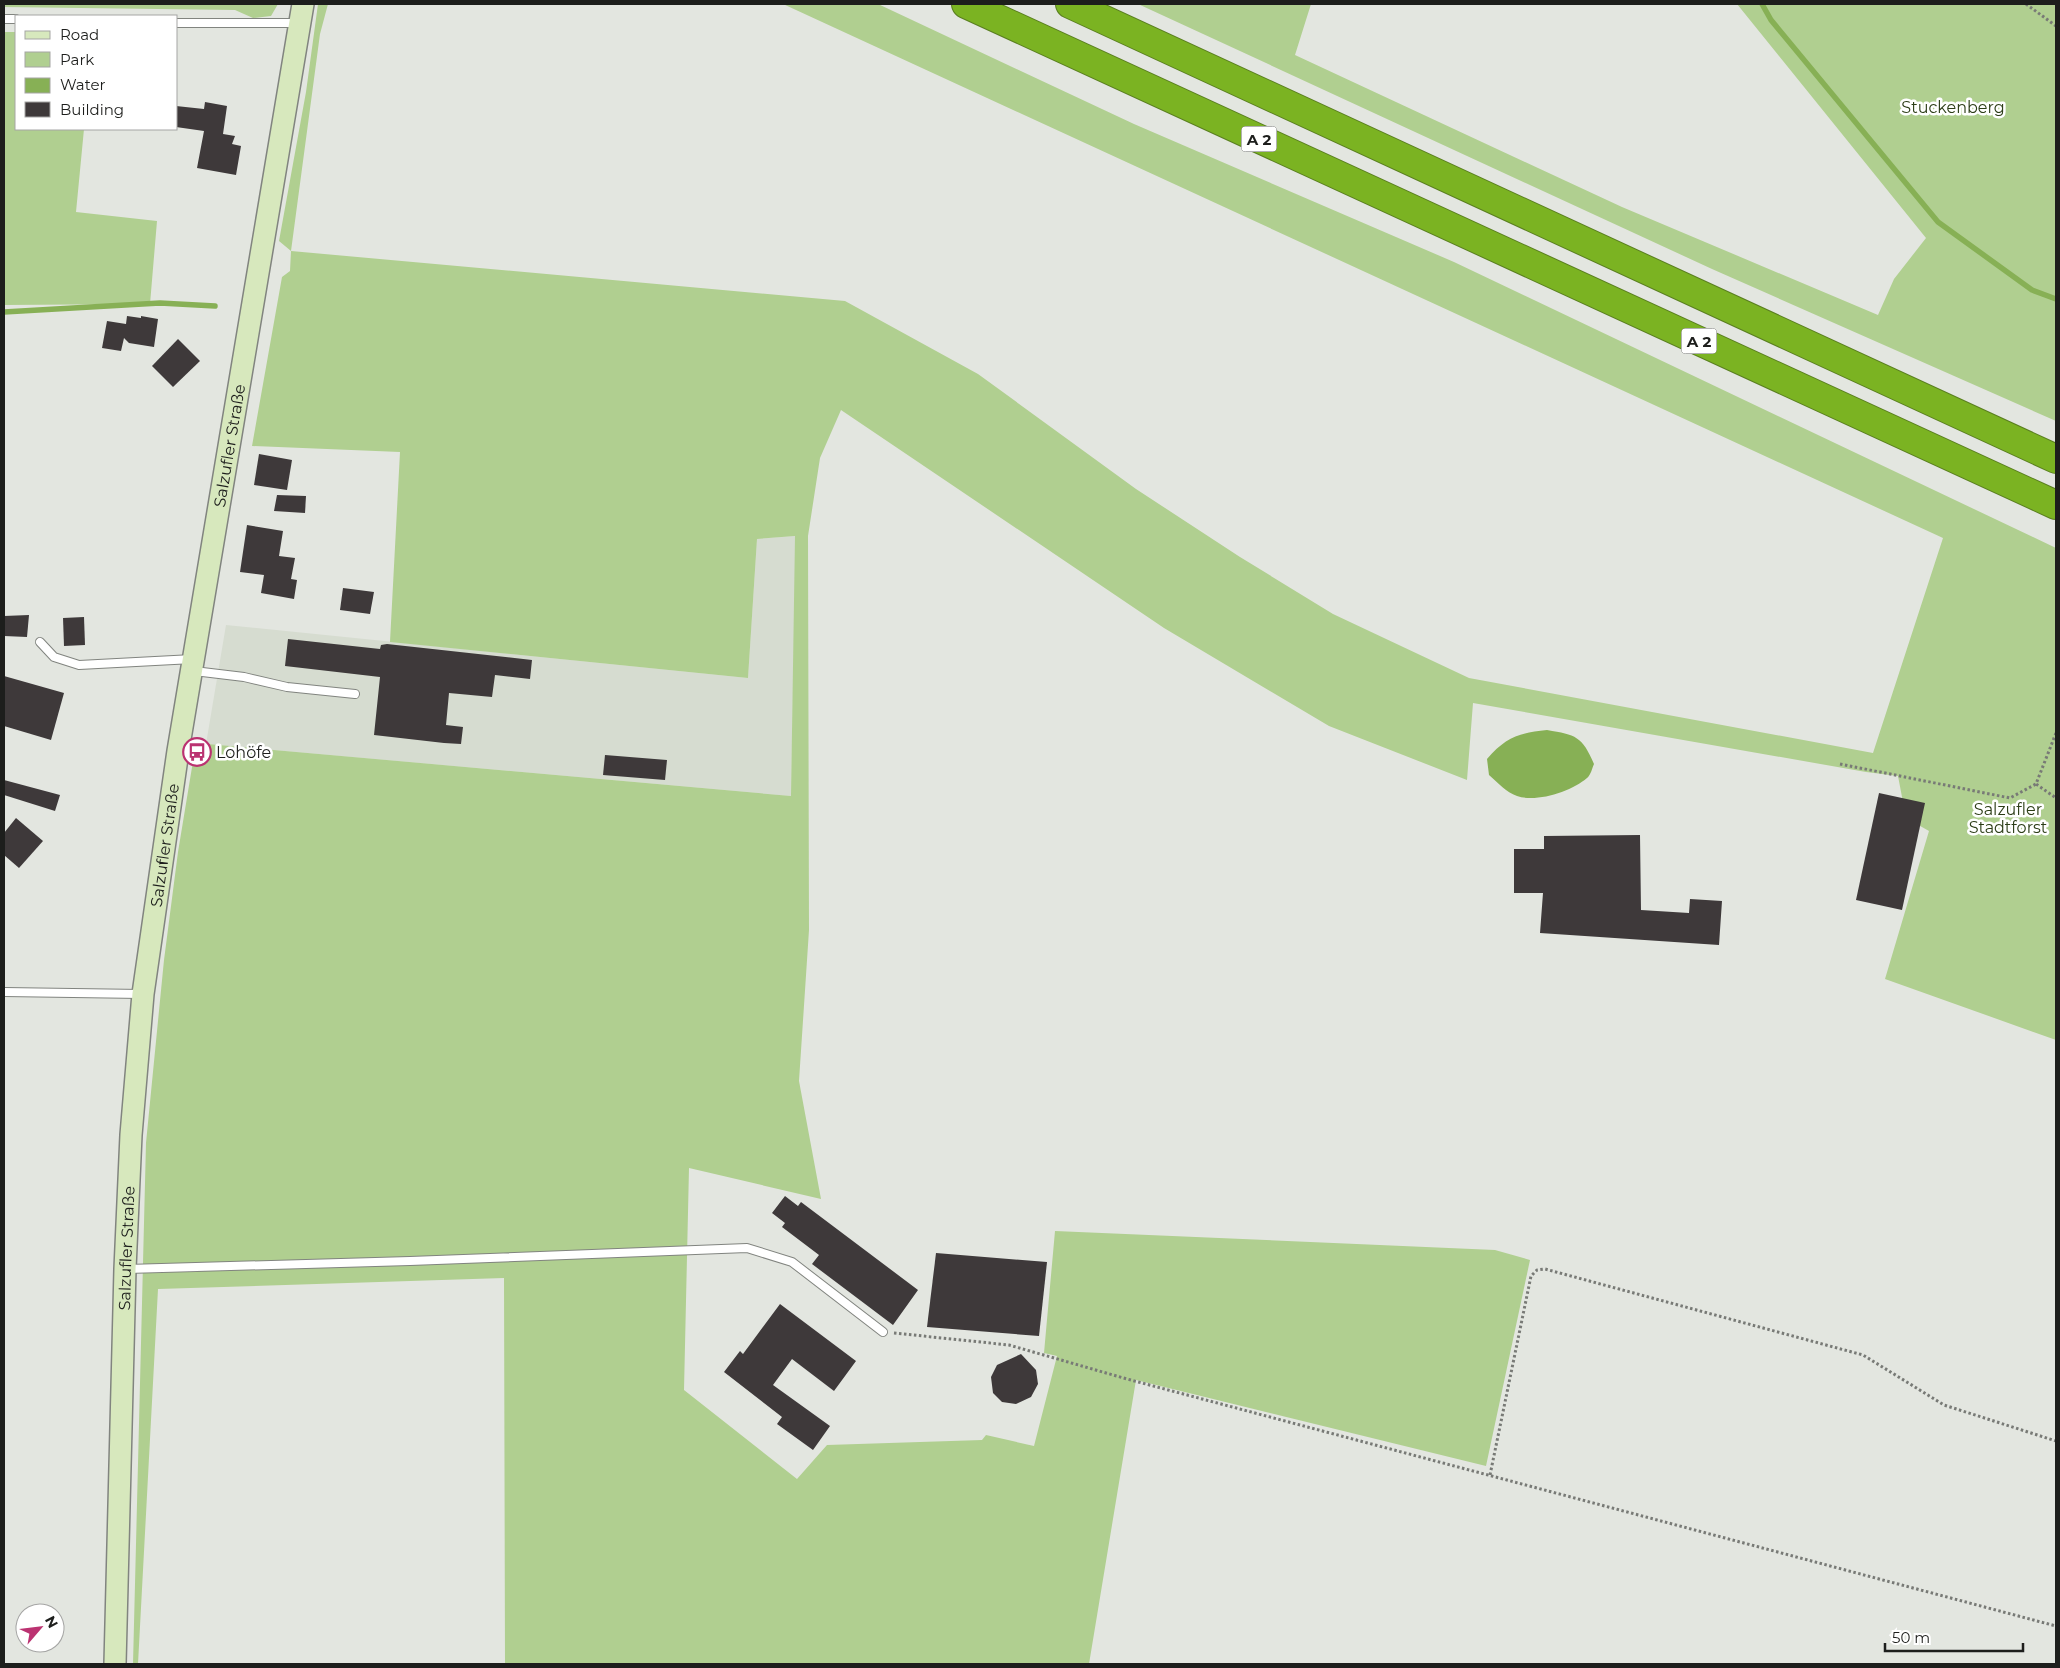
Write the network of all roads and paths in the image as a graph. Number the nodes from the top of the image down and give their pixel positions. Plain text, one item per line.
1 (966, 4) edge
2 (1070, 4) edge
3 (2026, 4) edge
4 (301, 14) edge
5 (178, 23) edge
6 (2056, 26) edge
7 (2056, 459) edge
8 (2056, 505) edge
9 (40, 642) dead end
10 (192, 665) junction
11 (355, 694) dead end
12 (2056, 733) edge
13 (1840, 764) dead end
14 (2036, 784) junction
15 (2056, 798) edge
16 (4, 992) edge
17 (143, 994) junction
18 (125, 1269) junction
19 (883, 1332) joint
20 (2056, 1441) edge
21 (1490, 1475) junction
22 (2056, 1626) edge
23 (115, 1664) edge

1 - 8 highway, A 2
2 - 7 highway
3 - 6 path
4 - 5 lane
4 - 10 main road, Salzufler Straße
9 - 10 lane
10 - 11 lane
10 - 17 main road, Salzufler Straße
12 - 14 path
13 - 14 path
14 - 15 path
16 - 17 lane
17 - 18 main road, Salzufler Straße
18 - 19 lane
18 - 23 main road, Salzufler Straße
19 - 21 path
20 - 21 path
21 - 22 path

